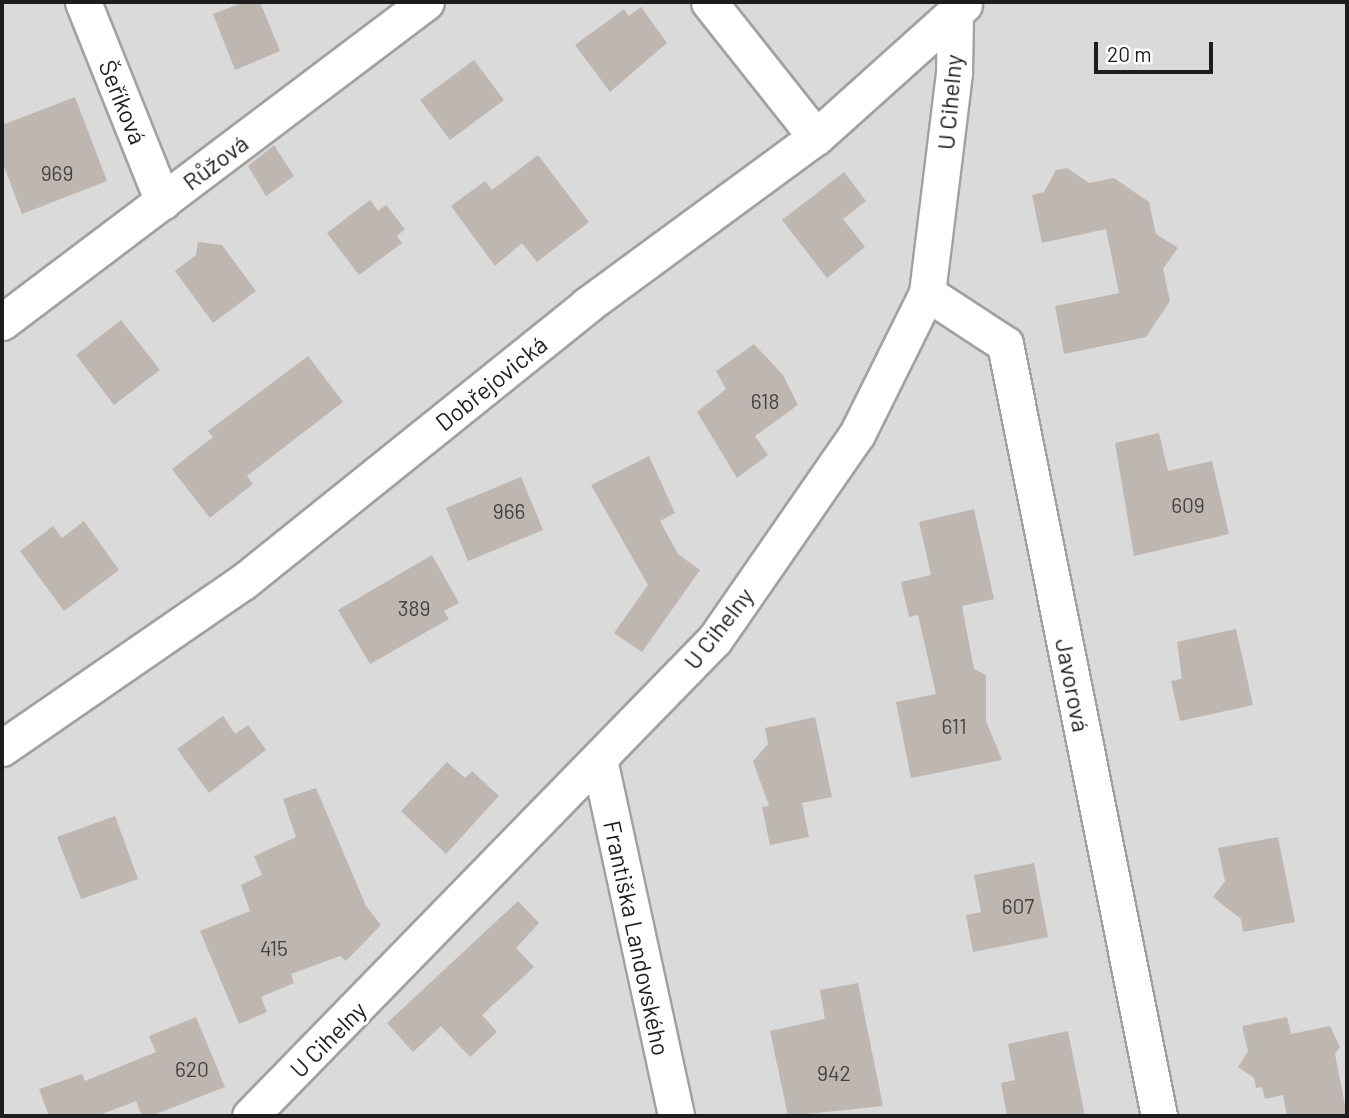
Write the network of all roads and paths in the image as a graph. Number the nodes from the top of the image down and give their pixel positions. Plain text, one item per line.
1 (83, 2) edge
2 (426, 2) edge
3 (709, 2) edge
4 (961, 8) edge
5 (816, 137) junction
6 (163, 202) junction
7 (926, 293) junction
8 (2, 322) edge
9 (2, 748) edge
10 (599, 759) junction
11 (250, 1116) edge
12 (676, 1116) edge
13 (1159, 1116) edge

1 - 6 street, Šeříková
2 - 6 street, Růžová
3 - 5 street
4 - 5 street, Dobřejovická
4 - 7 street, U Cihelny
5 - 9 street, Dobřejovická
6 - 8 street, Růžová
7 - 10 street, U Cihelny
7 - 13 street, Javorová
10 - 11 street, U Cihelny
10 - 12 street, Františka Landovského

